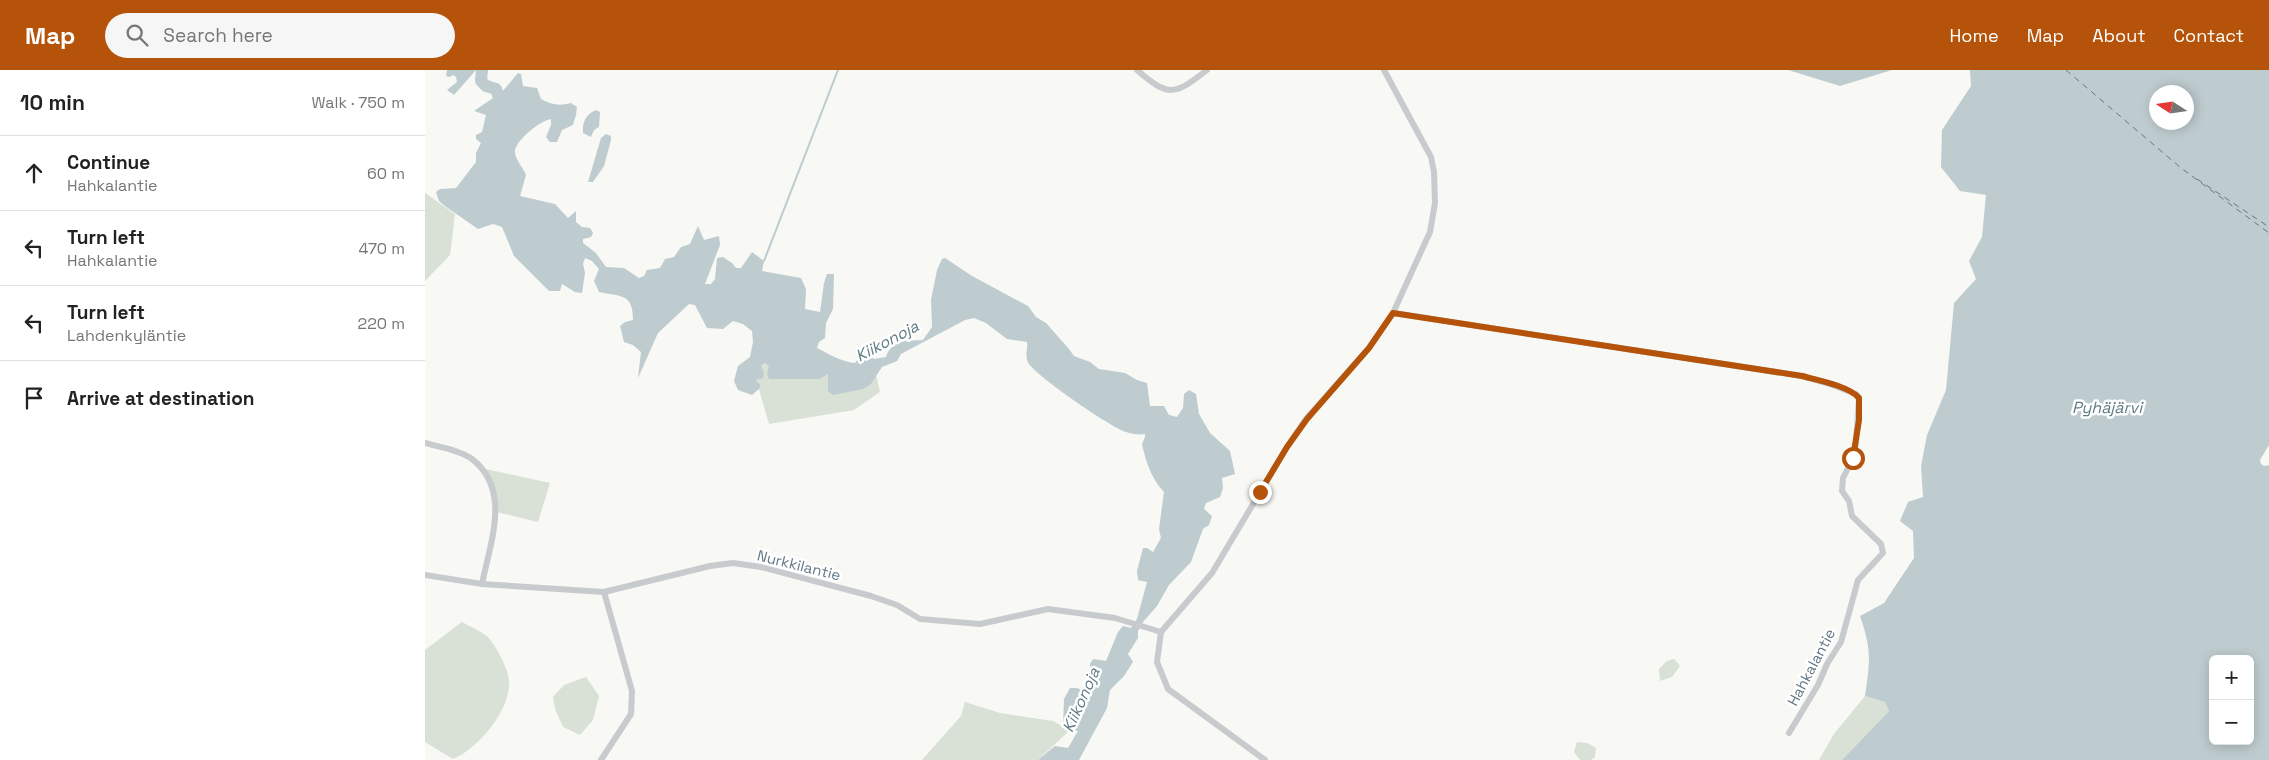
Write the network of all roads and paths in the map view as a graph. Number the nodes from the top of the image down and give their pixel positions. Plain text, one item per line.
1 (1137, 70) edge
2 (1207, 70) edge
3 (1384, 70) edge
4 (1393, 313) junction
5 (425, 442) edge
6 (425, 575) edge
7 (482, 584) junction
8 (604, 592) junction
9 (1161, 632) junction
10 (1789, 733) dead end
11 (601, 760) edge
12 (1265, 760) edge

1 - 2 street
3 - 4 street
4 - 9 street
4 - 10 street, Hahkalantie
5 - 7 street
6 - 7 street, Nurkkilantie
7 - 8 street, Nurkkilantie
8 - 9 street, Nurkkilantie
8 - 11 street
9 - 12 street

